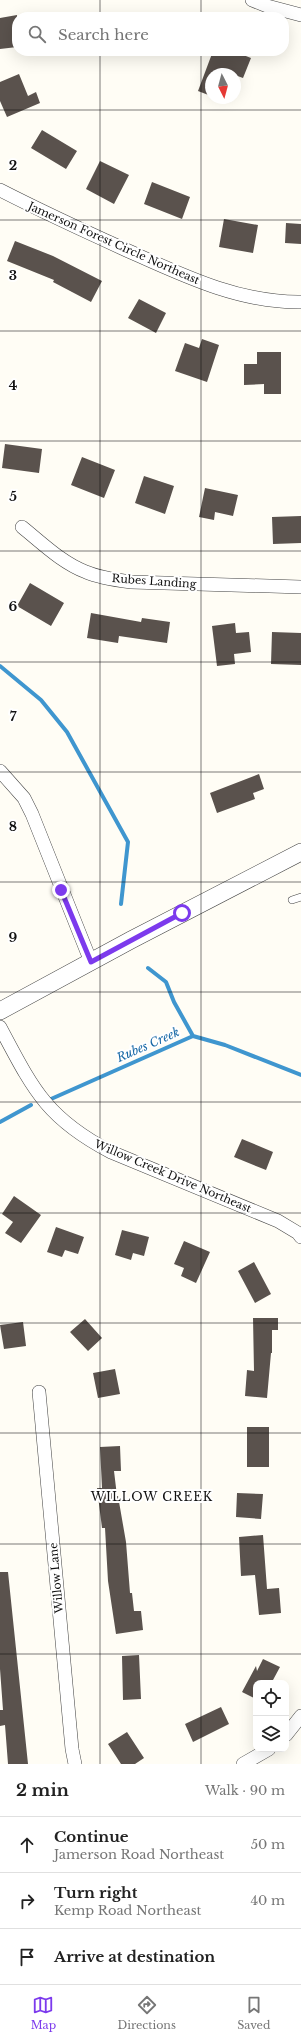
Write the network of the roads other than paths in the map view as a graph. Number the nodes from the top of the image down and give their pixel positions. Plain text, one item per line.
1 (252, 0) edge
2 (301, 15) edge
3 (0, 190) edge
4 (301, 302) edge
5 (22, 527) dead end
6 (301, 587) edge
7 (0, 770) edge
8 (301, 852) edge
9 (301, 897) edge
10 (292, 900) dead end
11 (91, 962) junction
12 (0, 1011) edge
13 (0, 1027) edge
14 (301, 1237) edge
15 (39, 1392) dead end
16 (301, 1716) edge
17 (289, 1731) edge
18 (265, 1752) edge
19 (249, 1763) edge
20 (75, 1764) edge

1 - 2 street
3 - 4 street, Jamerson Forest Circle Northeast
5 - 6 street, Rubes Landing
7 - 11 street
8 - 11 street
9 - 10 lane
11 - 12 street
13 - 14 street, Willow Creek Drive Northeast
15 - 20 street, Willow Lane
16 - 17 street
18 - 19 street

